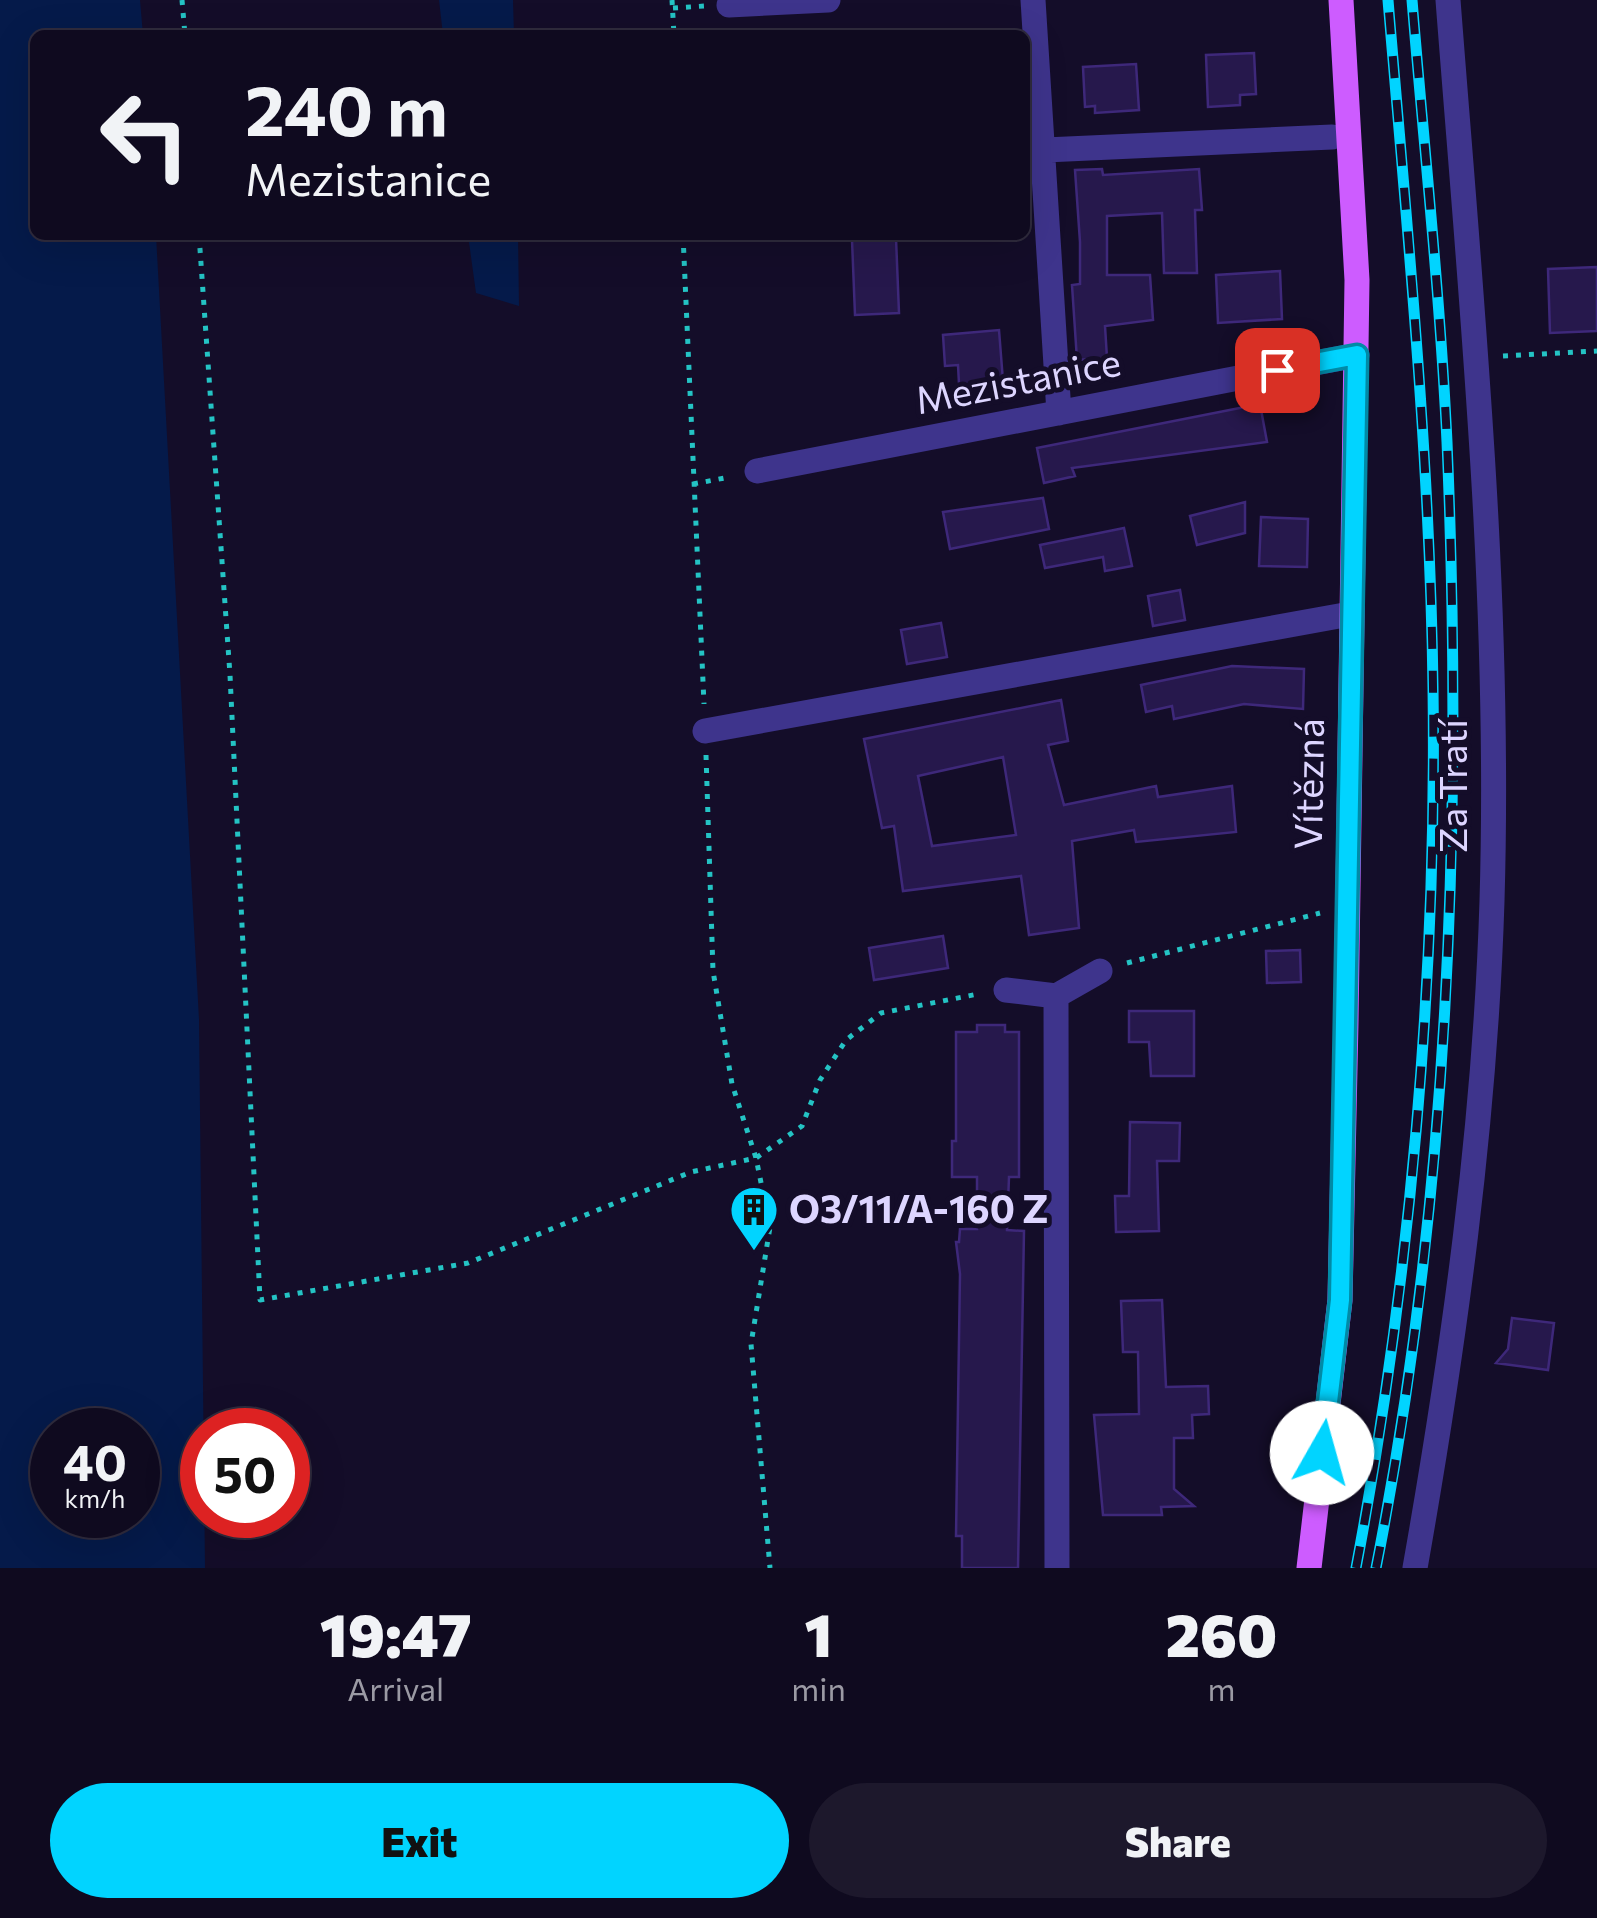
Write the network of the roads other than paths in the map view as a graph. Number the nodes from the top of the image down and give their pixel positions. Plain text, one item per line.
1 (828, 0) edge
2 (1033, 0) edge
3 (1341, 0) edge
4 (1448, 0) edge
5 (729, 5) dead end
6 (1332, 137) dead end
7 (1045, 150) junction
8 (1035, 203) edge
9 (1357, 355) junction
10 (1060, 412) junction
11 (757, 472) road end
12 (1350, 614) junction
13 (705, 731) road end
14 (1100, 970) road end
15 (1006, 990) road end
16 (1056, 996) junction
17 (1056, 1568) edge
18 (1308, 1568) edge
19 (1414, 1568) edge

1 - 5 street
2 - 7 street
3 - 9 main road, Vítězná
4 - 19 street, Za Tratí
6 - 7 street
7 - 8 street
8 - 10 street
9 - 10 street, Mezistanice
9 - 12 main road, Vítězná
10 - 11 street, Mezistanice
12 - 13 street
12 - 18 main road, Vítězná
14 - 16 street
15 - 16 street
16 - 17 street

